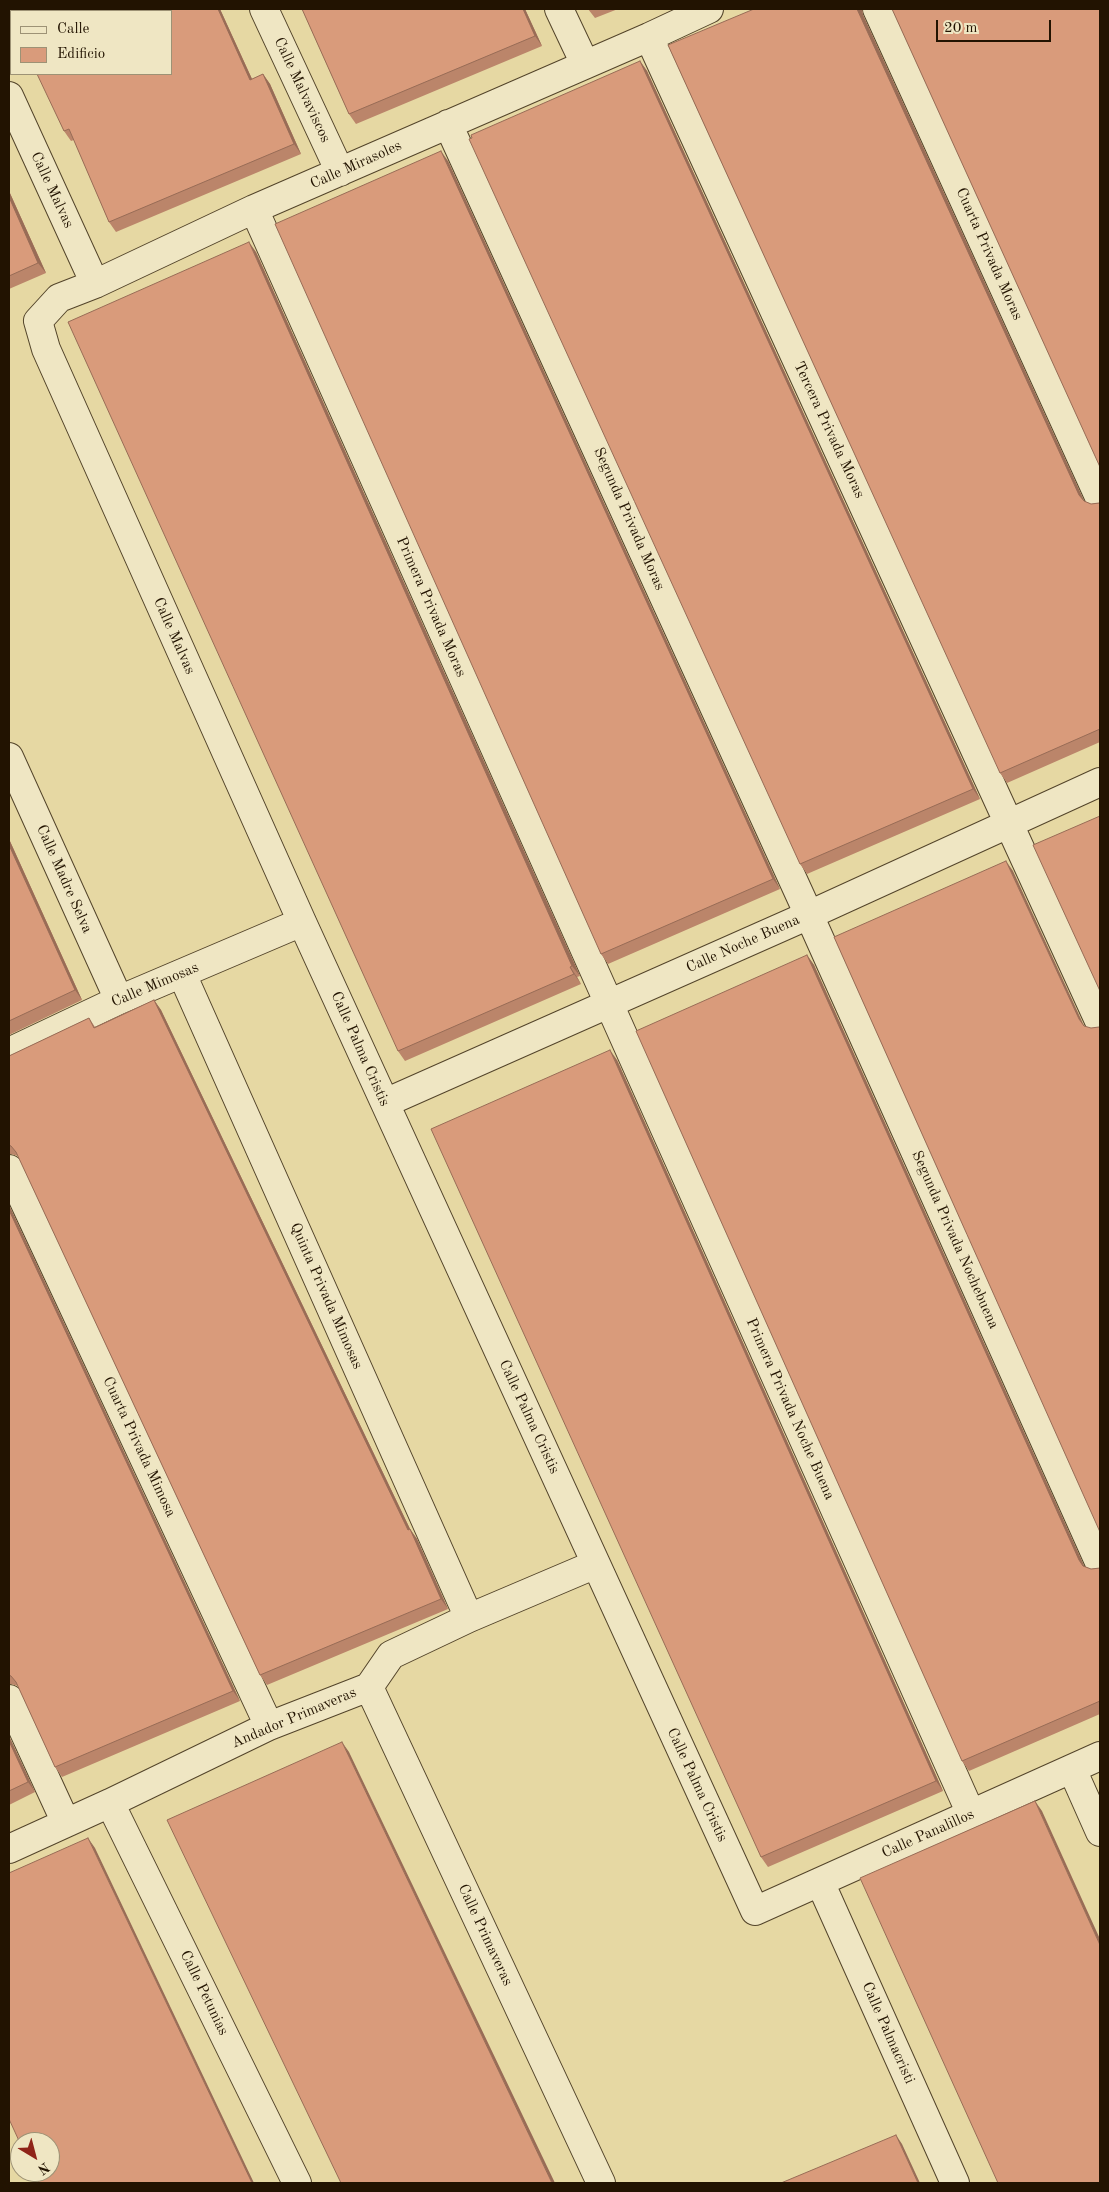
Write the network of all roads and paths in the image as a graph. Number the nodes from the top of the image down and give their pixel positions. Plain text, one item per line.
1 (264, 9) edge
2 (559, 9) edge
3 (709, 9) edge
4 (877, 9) edge
5 (649, 37) junction
6 (585, 64) junction
7 (9, 96) edge
8 (448, 124) junction
9 (340, 172) junction
10 (254, 209) junction
11 (95, 284) junction
12 (46, 349) joint
13 (1100, 499) edge
14 (9, 757) edge
15 (1100, 782) edge
16 (1010, 824) junction
17 (809, 915) junction
18 (302, 922) junction
19 (182, 974) junction
20 (119, 1000) junction
21 (608, 1004) junction
22 (1100, 1023) edge
23 (9, 1052) edge
24 (385, 1103) junction
25 (9, 1168) edge
26 (596, 1564) junction
27 (1100, 1564) edge
28 (470, 1618) junction
29 (369, 1687) junction
30 (9, 1699) edge
31 (270, 1726) junction
32 (1100, 1756) edge
33 (1072, 1769) junction
34 (110, 1803) junction
35 (971, 1814) junction
36 (66, 1823) junction
37 (1100, 1832) edge
38 (9, 1849) edge
39 (820, 1882) junction
40 (755, 1912) joint
41 (297, 2183) edge
42 (601, 2183) edge
43 (955, 2183) edge

1 - 9 street, Calle Malvaviscos
2 - 6 street
3 - 5 street, Calle Mirasoles
4 - 13 street, Cuarta Privada Moras
5 - 6 street, Calle Mirasoles
5 - 16 street, Tercera Privada Moras
6 - 8 street, Calle Mirasoles
7 - 11 street, Calle Malvas
8 - 9 street, Calle Mirasoles
8 - 17 street, Segunda Privada Moras
9 - 10 street, Calle Mirasoles
10 - 11 street, Calle Mirasoles
10 - 21 street, Primera Privada Moras
11 - 12 street, Calle Mirasoles
12 - 18 street, Calle Malvas
14 - 20 street, Calle Madre Selva
15 - 16 street, Calle Noche Buena
16 - 17 street, Calle Noche Buena
16 - 22 street, Tercera Privada Moras
17 - 21 street, Calle Noche Buena
17 - 27 street, Segunda Privada Nochebuena
18 - 19 street, Calle Mimosas
18 - 24 street, Calle Palma Cristis
19 - 20 street, Calle Mimosas
19 - 28 street, Quinta Privada Mimosas
20 - 23 street, Calle Mimosas
21 - 24 street, Calle Noche Buena
21 - 35 street, Primera Privada Noche Buena
24 - 26 street, Calle Palma Cristis
25 - 31 street, Cuarta Privada Mimosa
26 - 28 street, Andador Primaveras
26 - 40 street, Calle Palma Cristis
28 - 29 street, Andador Primaveras
29 - 31 street, Andador Primaveras
29 - 42 street, Calle Primaveras
30 - 36 street
31 - 34 street, Andador Primaveras
32 - 33 street, Calle Panalillos
33 - 35 street, Calle Panalillos
33 - 37 street
34 - 36 street, Andador Primaveras
34 - 41 street, Calle Petunias
35 - 39 street, Calle Panalillos
36 - 38 street, Andador Primaveras
39 - 40 street, Calle Panalillos
39 - 43 street, Calle Palmacristi

